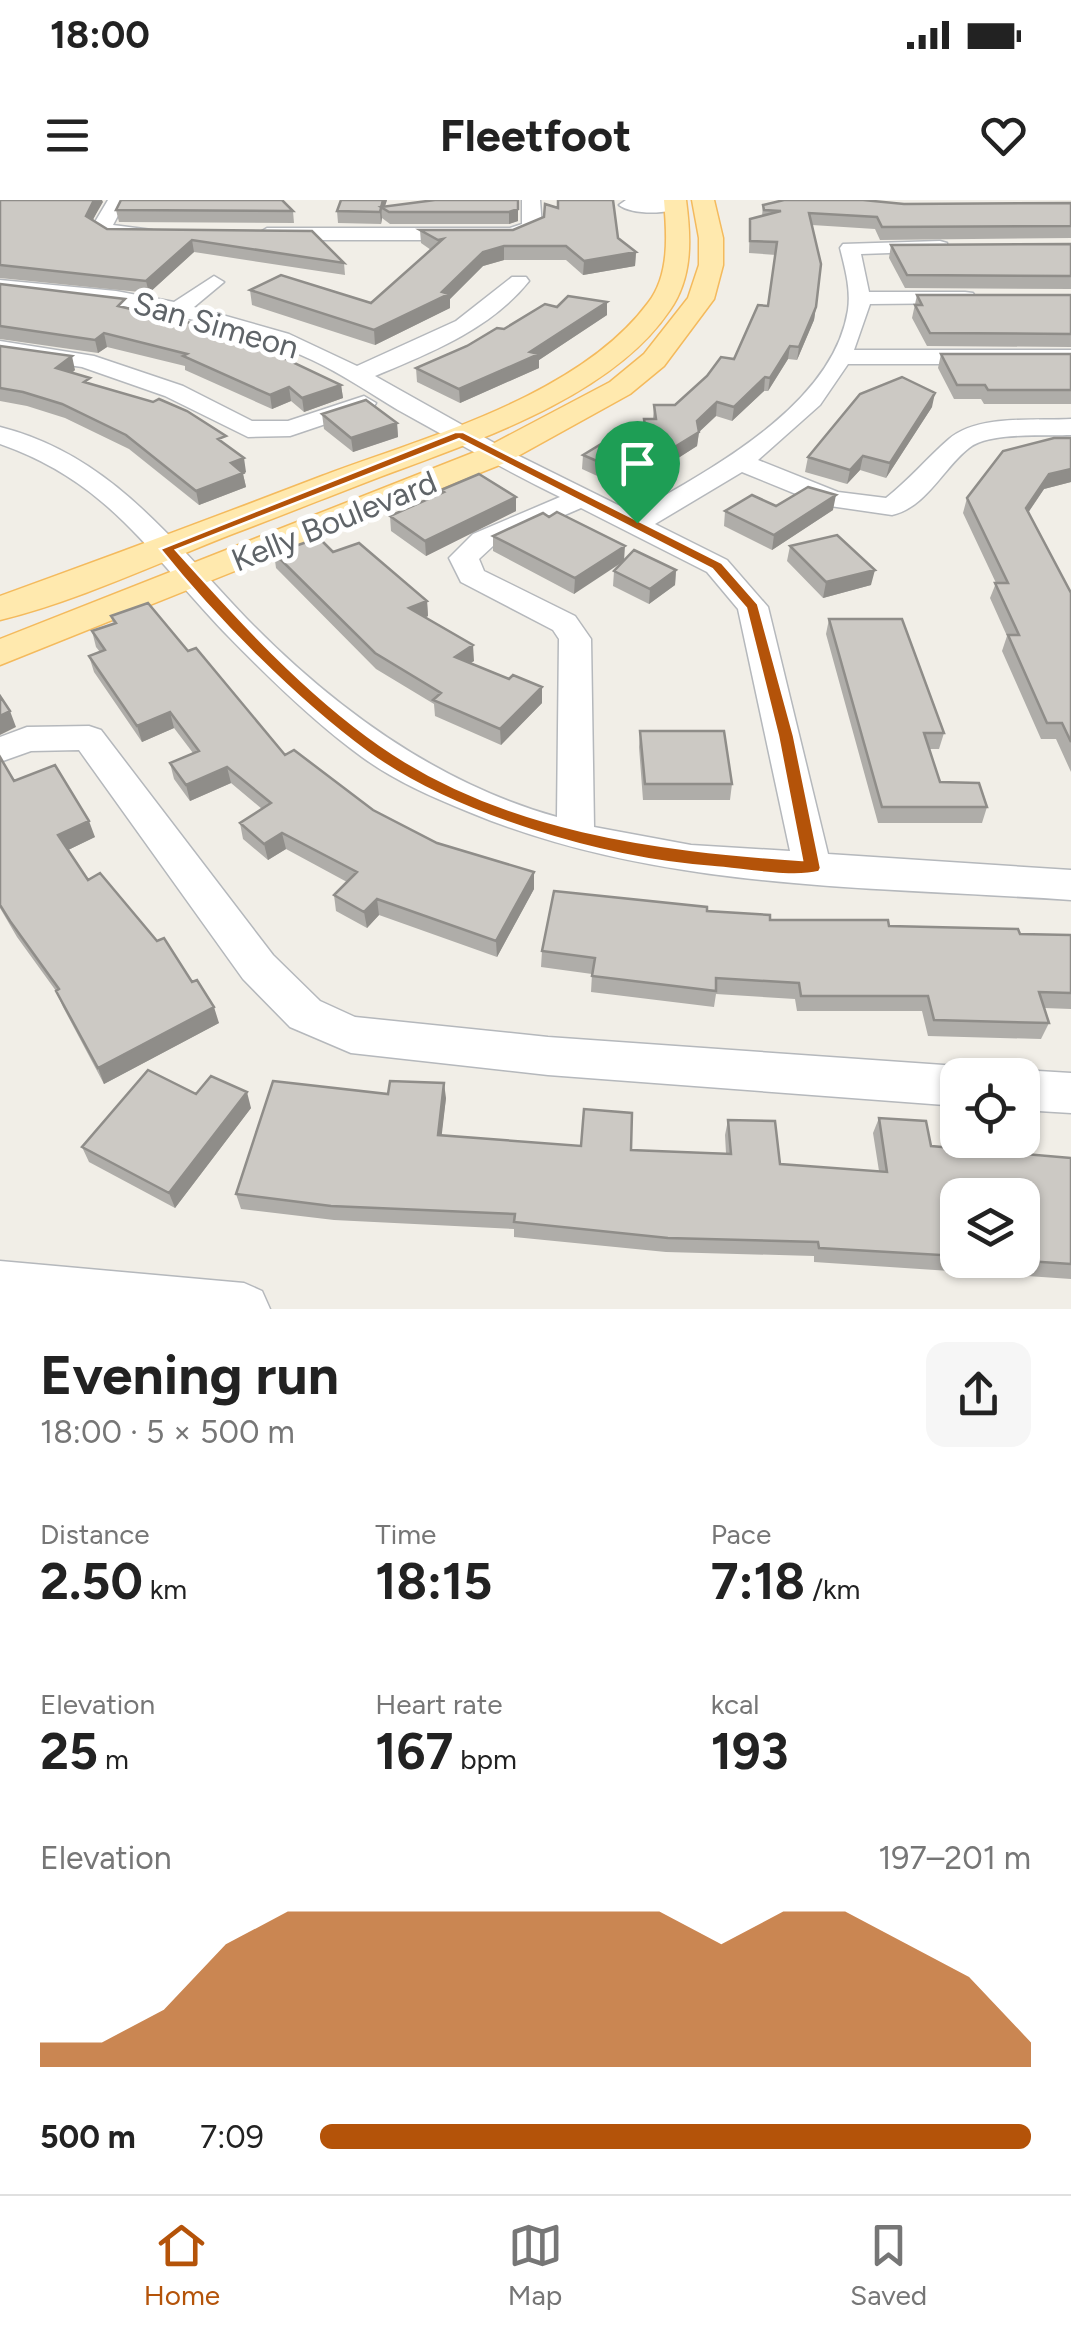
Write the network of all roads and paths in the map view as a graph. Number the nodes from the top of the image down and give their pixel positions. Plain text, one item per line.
1 (117, 200) edge
2 (531, 200) edge
3 (628, 202) edge
4 (675, 202) edge
5 (704, 202) edge
6 (630, 230) dead end
7 (157, 234) edge
8 (253, 234) edge
9 (968, 247) edge
10 (519, 281) dead end
11 (214, 282) dead end
12 (0, 286) edge
13 (859, 298) junction
14 (980, 298) edge
15 (178, 309) junction
16 (0, 348) edge
17 (842, 357) junction
18 (1071, 357) edge
19 (358, 375) junction
20 (389, 395) junction
21 (1071, 427) edge
22 (459, 434) junction
23 (0, 435) edge
24 (496, 455) junction
25 (740, 462) junction
26 (584, 497) junction
27 (637, 523) junction
28 (167, 549) junction
29 (193, 578) junction
30 (0, 608) edge
31 (0, 653) edge
32 (0, 750) edge
33 (576, 836) junction
34 (812, 868) junction
35 (1071, 885) edge
36 (940, 1085) edge
37 (1040, 1091) edge
38 (1071, 1094) edge
39 (0, 1286) edge
40 (244, 1309) edge

1 - 7 street
2 - 8 street
3 - 4 street
3 - 6 street
4 - 5 main road
4 - 22 main road, Kelly Boulevard
5 - 24 main road, Kelly Boulevard
9 - 13 street
10 - 19 street
11 - 15 street
12 - 15 street, San Simeon
13 - 14 street
13 - 17 street
15 - 19 street, San Simeon
16 - 20 street
17 - 18 street
17 - 25 street
19 - 20 street, San Simeon
20 - 22 street, San Simeon
21 - 25 street
22 - 24 street, San Simeon
22 - 28 main road, Kelly Boulevard
23 - 28 street
24 - 26 street, San Simeon
24 - 29 main road, Kelly Boulevard
25 - 27 street
26 - 27 street, San Simeon
26 - 33 street
27 - 34 street, San Simeon
28 - 29 street
28 - 30 main road, Kelly Boulevard
29 - 31 main road, Kelly Boulevard
29 - 33 street
32 - 36 street
33 - 34 street
34 - 35 street
37 - 38 street
39 - 40 street

